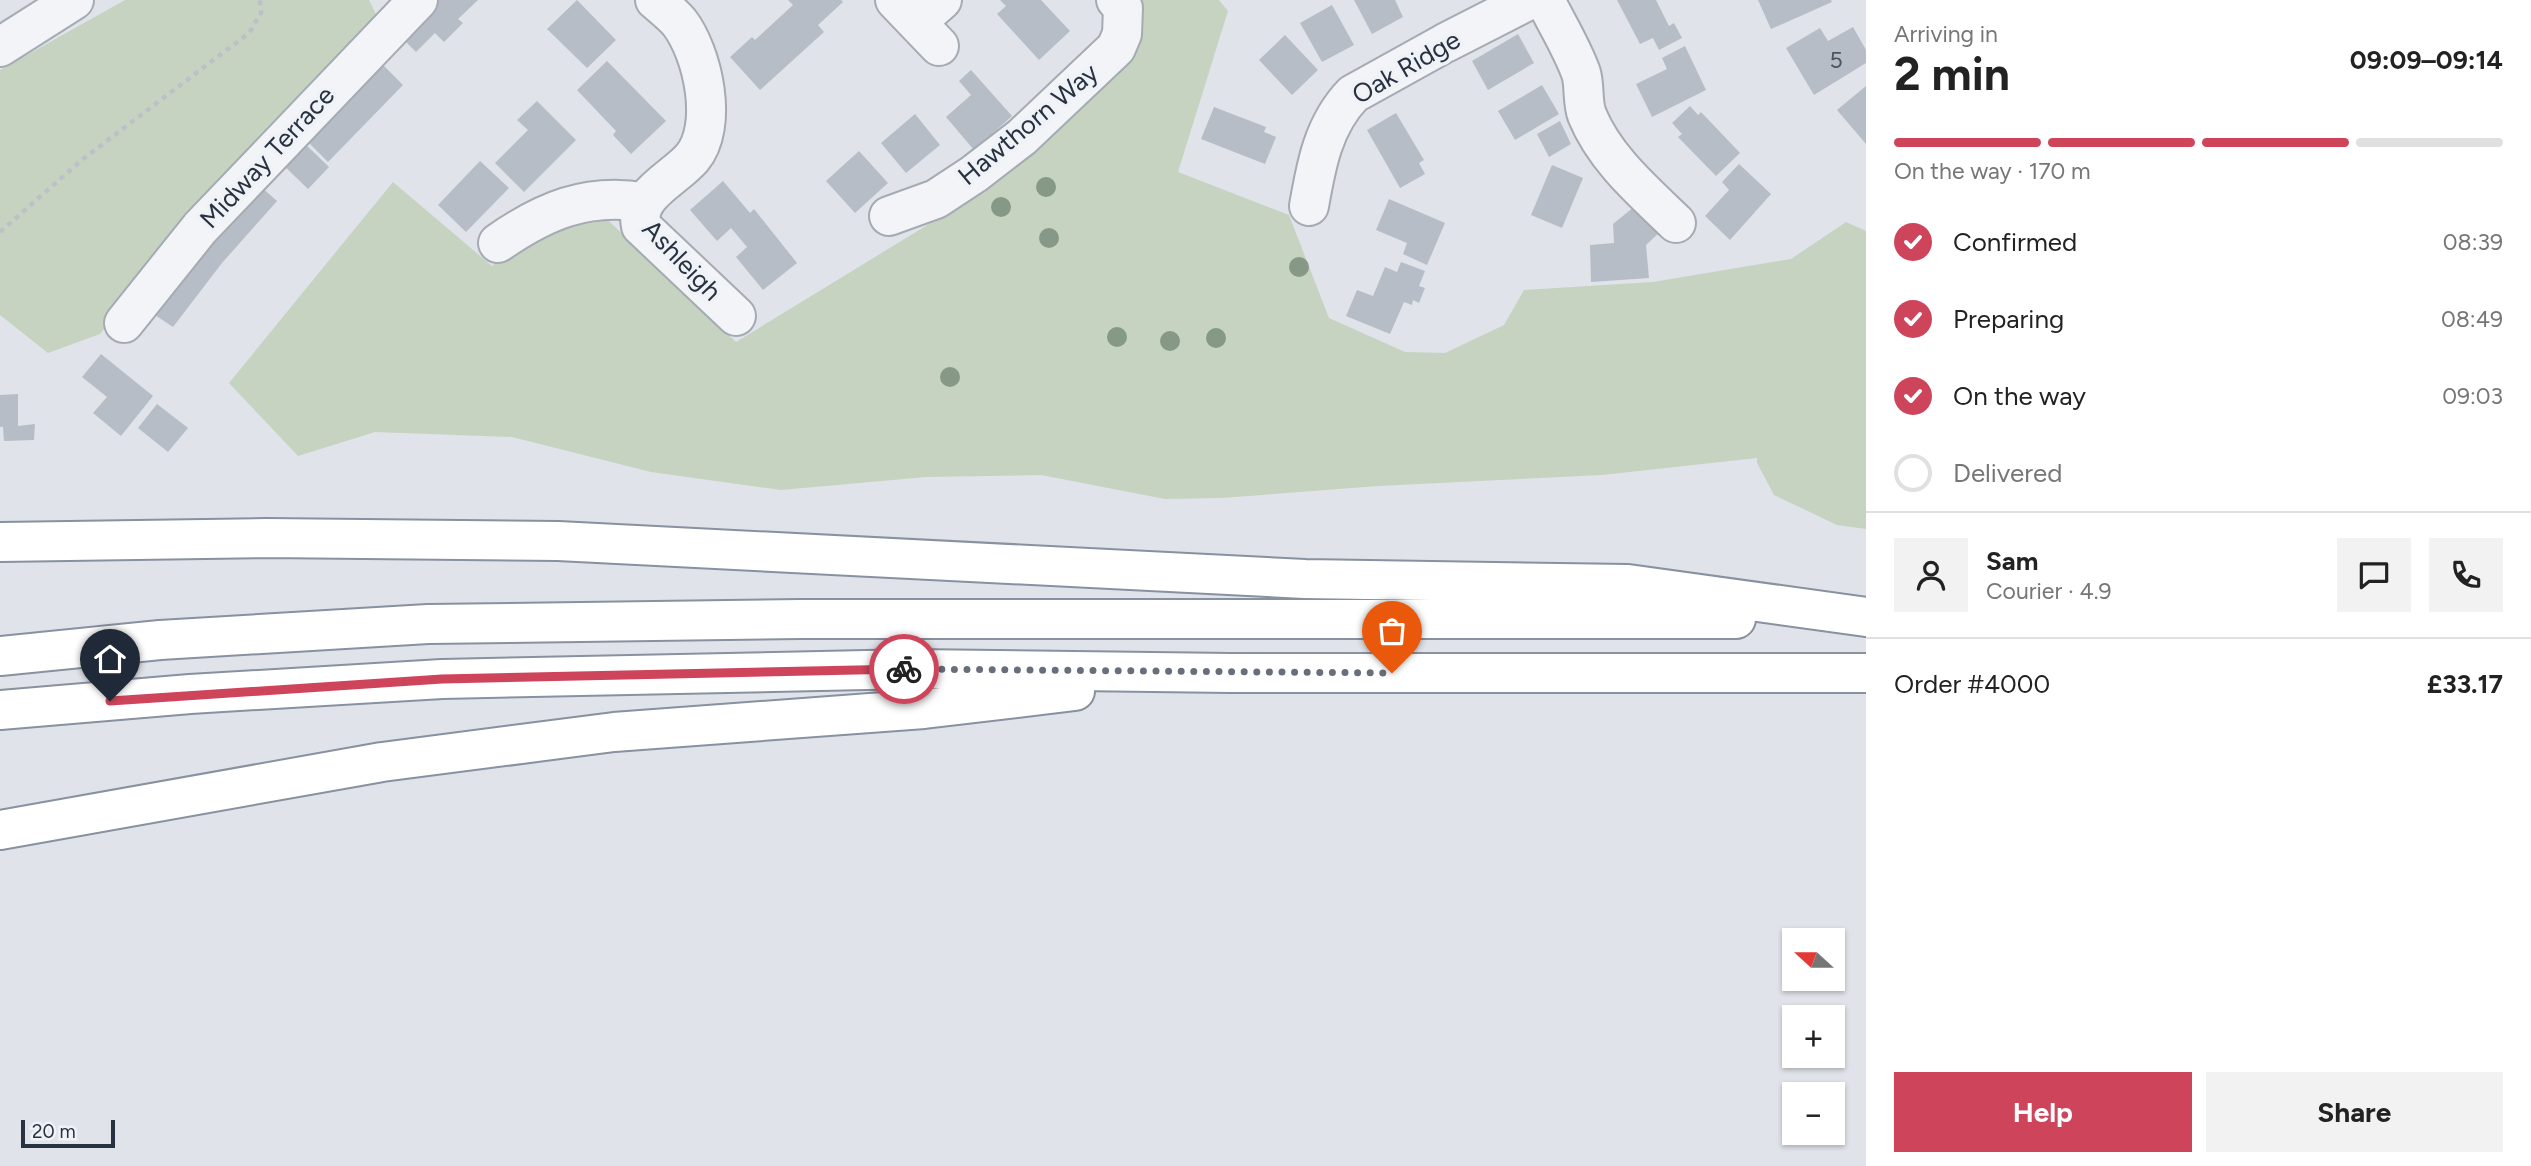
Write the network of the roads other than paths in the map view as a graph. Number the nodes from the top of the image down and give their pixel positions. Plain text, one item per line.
1 (74, 0) edge
2 (418, 0) edge
3 (1116, 0) edge
4 (1530, 0) edge
5 (1545, 0) edge
6 (679, 7) edge
7 (0, 47) edge
8 (643, 202) junction
9 (1308, 206) dead end
10 (889, 216) dead end
11 (1676, 223) dead end
12 (498, 243) dead end
13 (736, 316) dead end
14 (124, 323) dead end
15 (0, 542) edge
16 (1866, 617) edge
17 (0, 656) edge
18 (1230, 673) junction
19 (1866, 673) edge
20 (0, 710) edge
21 (0, 831) edge

1 - 7 street
2 - 14 street, Midway Terrace
3 - 10 street, Hawthorn Way
4 - 9 street, Oak Ridge
5 - 11 street
6 - 8 street, Ashleigh
8 - 12 street
8 - 13 street, Ashleigh
15 - 16 highway
16 - 17 highway
18 - 19 highway
18 - 20 highway
18 - 21 highway

